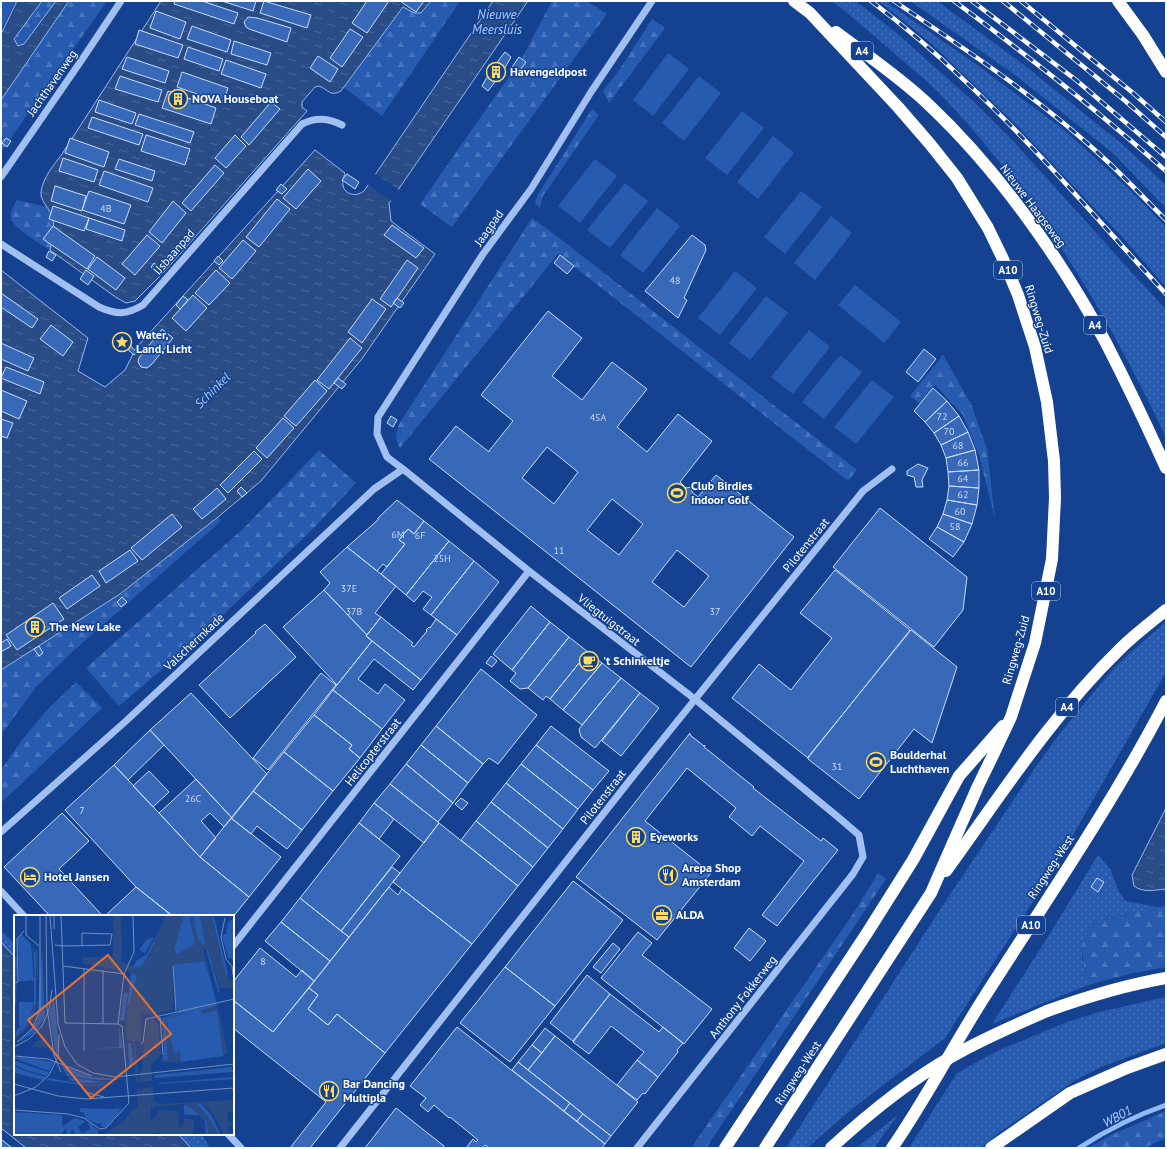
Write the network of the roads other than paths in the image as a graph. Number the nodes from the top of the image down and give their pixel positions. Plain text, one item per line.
1 (121, 1) edge
2 (652, 1) edge
3 (794, 1) edge
4 (1118, 1) edge
5 (810, 13) junction
6 (1166, 72) edge
7 (342, 124) dead end
8 (1, 177) edge
9 (1, 244) edge
10 (1166, 468) edge
11 (403, 469) junction
12 (892, 469) dead end
13 (529, 571) junction
14 (1166, 610) edge
15 (696, 700) junction
16 (1166, 700) edge
17 (1011, 717) junction
18 (1, 832) edge
19 (863, 857) joint
20 (1, 891) edge
21 (931, 893) junction
22 (23, 915) edge
23 (234, 945) edge
24 (1166, 978) edge
25 (1166, 1054) edge
26 (229, 1135) edge
27 (241, 1148) edge
28 (340, 1148) edge
29 (637, 1148) edge
30 (725, 1148) edge
31 (765, 1148) edge
32 (831, 1148) edge
33 (892, 1148) edge
34 (991, 1148) edge

1 - 8 street, Jachthavenweg
2 - 11 street, Jaagpad
3 - 5 highway, Ringweg-Zuid / A10
4 - 6 highway
5 - 10 highway, Nieuwe Haagseweg / A4
5 - 17 highway, Ringweg-Zuid / A10
7 - 9 street, IJsbaanpad
11 - 13 street, Vliegtuigstraat
11 - 18 street, Valschermkade
12 - 15 street, Pilotenstraat
13 - 15 street, Vliegtuigstraat
13 - 23 street, Helicopterstraat
14 - 21 highway, A4
15 - 19 street, Vliegtuigstraat
15 - 28 street, Pilotenstraat
16 - 33 highway, Ringweg-West / A10
17 - 21 highway, Ringweg-West / A10
17 - 30 highway, A10
19 - 29 street, Anthony Fokkerweg
20 - 22 street
21 - 31 highway, Ringweg-West / A10
24 - 32 highway, bridge
25 - 34 highway
26 - 27 street

